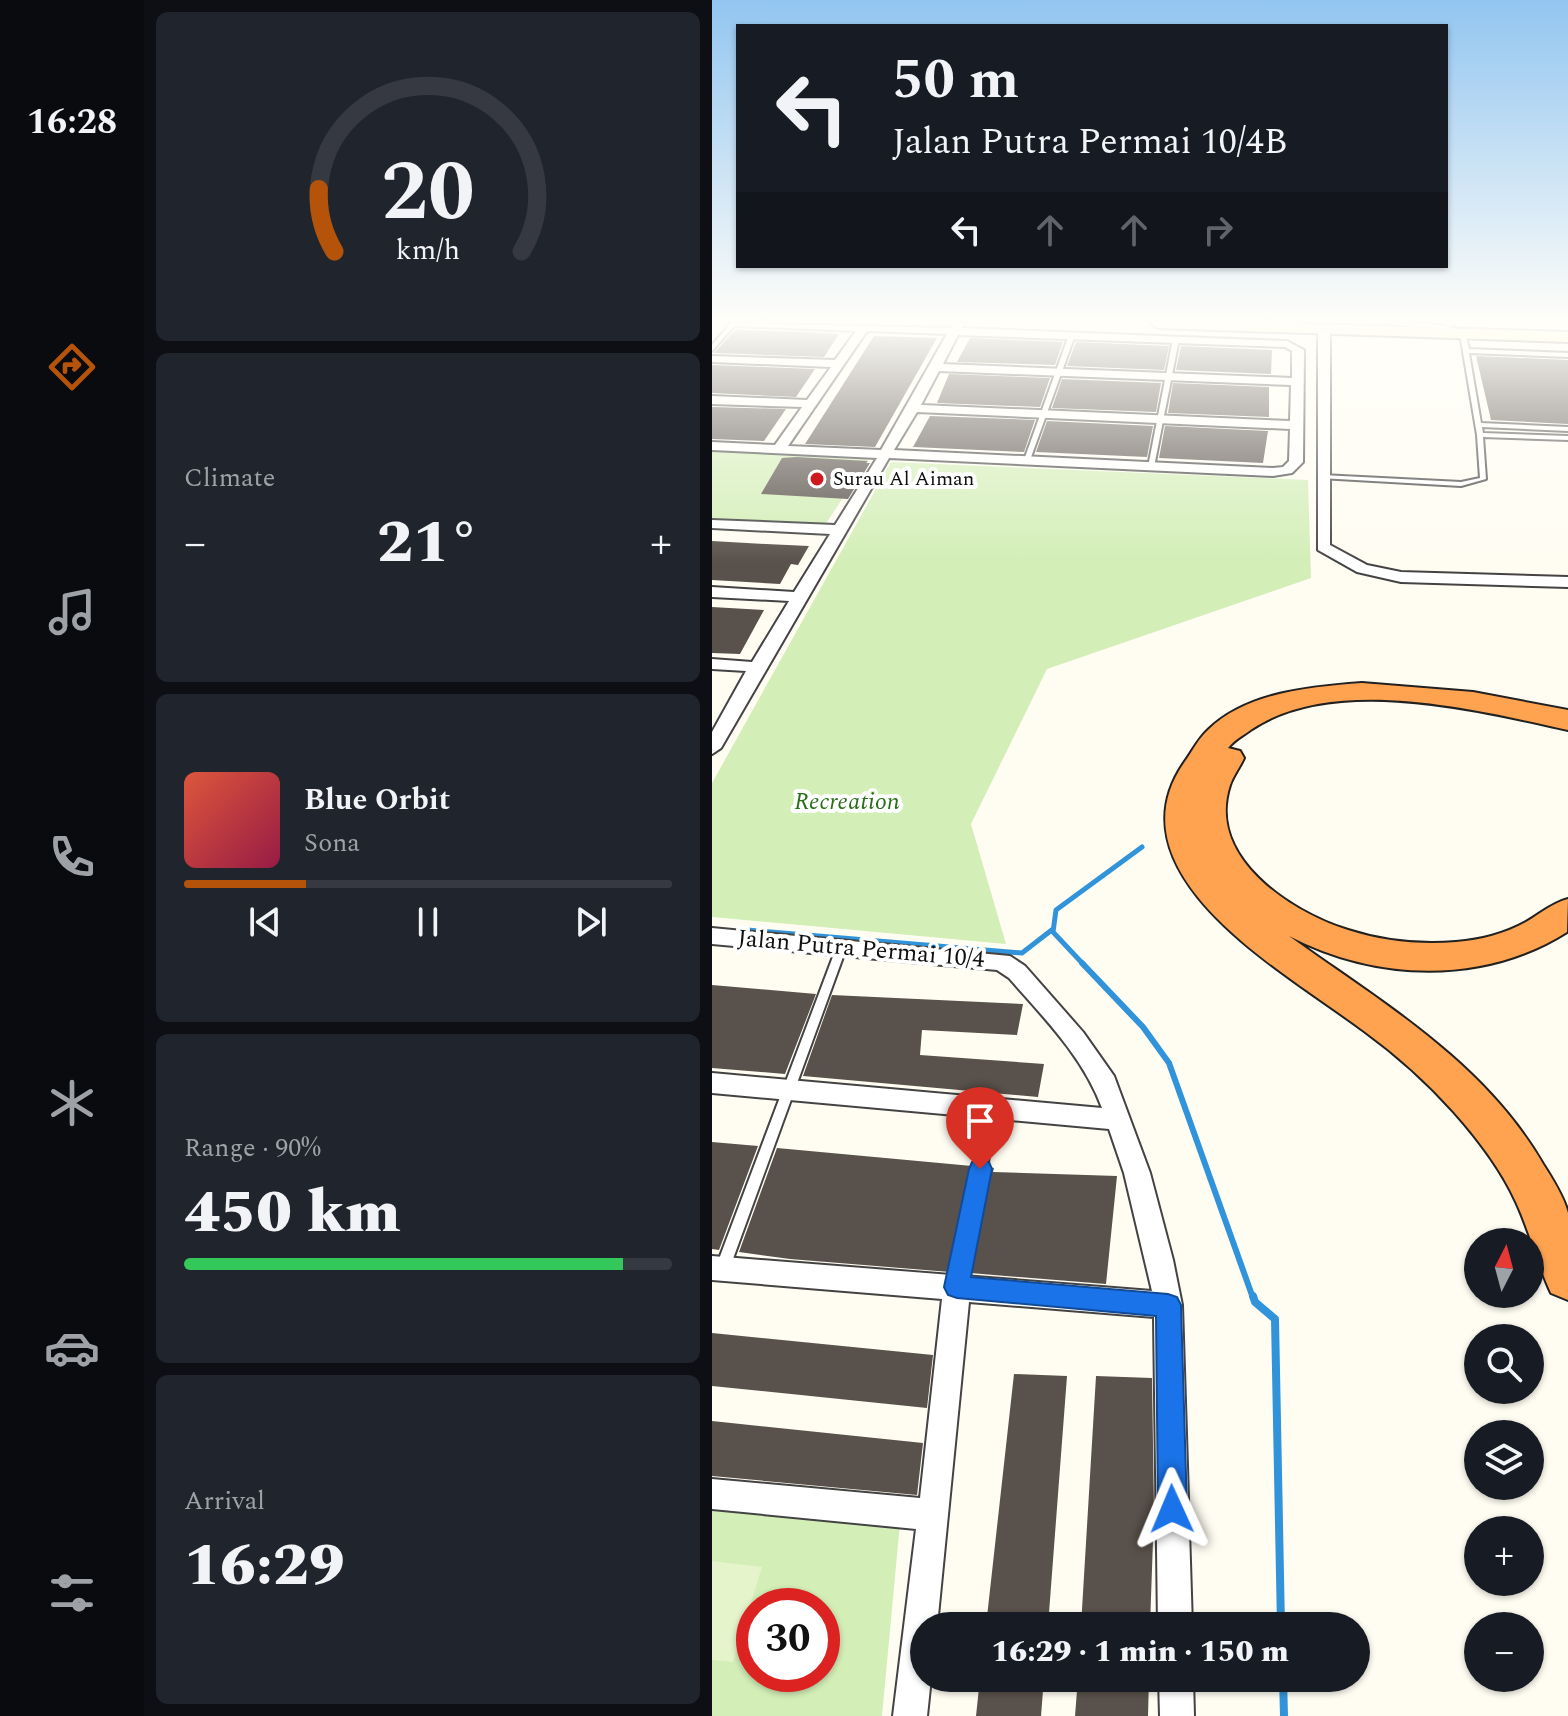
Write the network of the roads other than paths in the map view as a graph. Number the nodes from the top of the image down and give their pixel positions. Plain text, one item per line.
1 (788, 403) edge
2 (916, 403) edge
3 (1047, 403) edge
4 (1162, 403) edge
5 (1297, 403) edge
6 (1323, 403) edge
7 (1474, 403) edge
8 (811, 404) joint
9 (913, 408) junction
10 (1044, 414) junction
11 (1159, 419) junction
12 (1296, 425) junction
13 (1478, 425) junction
14 (1568, 429) edge
15 (1480, 435) junction
16 (1568, 438) edge
17 (712, 446) edge
18 (779, 449) junction
19 (885, 454) junction
20 (1027, 460) junction
21 (1151, 467) junction
22 (1322, 477) junction
23 (712, 524) edge
24 (839, 530) junction
25 (1568, 582) edge
26 (712, 592) edge
27 (799, 597) junction
28 (712, 664) edge
29 (757, 667) junction
30 (1567, 729) edge
31 (712, 748) edge
32 (1568, 912) edge
33 (712, 936) edge
34 (842, 946) junction
35 (712, 1083) edge
36 (789, 1090) junction
37 (992, 1110) junction
38 (1118, 1120) junction
39 (717, 1268) edge
40 (1568, 1277) edge
41 (957, 1287) junction
42 (1168, 1305) junction
43 (712, 1494) edge
44 (932, 1515) junction
45 (1175, 1612) edge
46 (1176, 1692) edge
47 (910, 1716) edge
48 (1177, 1716) edge

1 - 8 street
2 - 9 street
3 - 10 lane
4 - 11 lane
5 - 12 street
6 - 22 street
7 - 13 lane
8 - 18 street
9 - 10 street
9 - 19 street
10 - 11 street
10 - 20 lane
11 - 12 street
11 - 21 lane
12 - 21 street
13 - 14 lane
13 - 15 lane
15 - 16 lane
15 - 22 lane
17 - 18 street
18 - 19 street
19 - 20 street
19 - 24 street
20 - 21 street
22 - 25 street
23 - 24 street
24 - 27 street
26 - 27 street
27 - 29 street
28 - 29 street
29 - 31 street
30 - 32 highway
30 - 40 highway
33 - 34 street, Jalan Putra Permai 10/4
34 - 36 lane
34 - 38 street, Jalan Putra Permai 10/4
35 - 36 street
36 - 37 street
36 - 39 lane
37 - 38 street
37 - 41 lane
38 - 42 street, Jalan Putra Permai 10/4
39 - 41 street
41 - 42 street
41 - 44 street
42 - 45 street, Jalan Putra Permai 10/4
43 - 44 street
44 - 47 street
46 - 48 street

